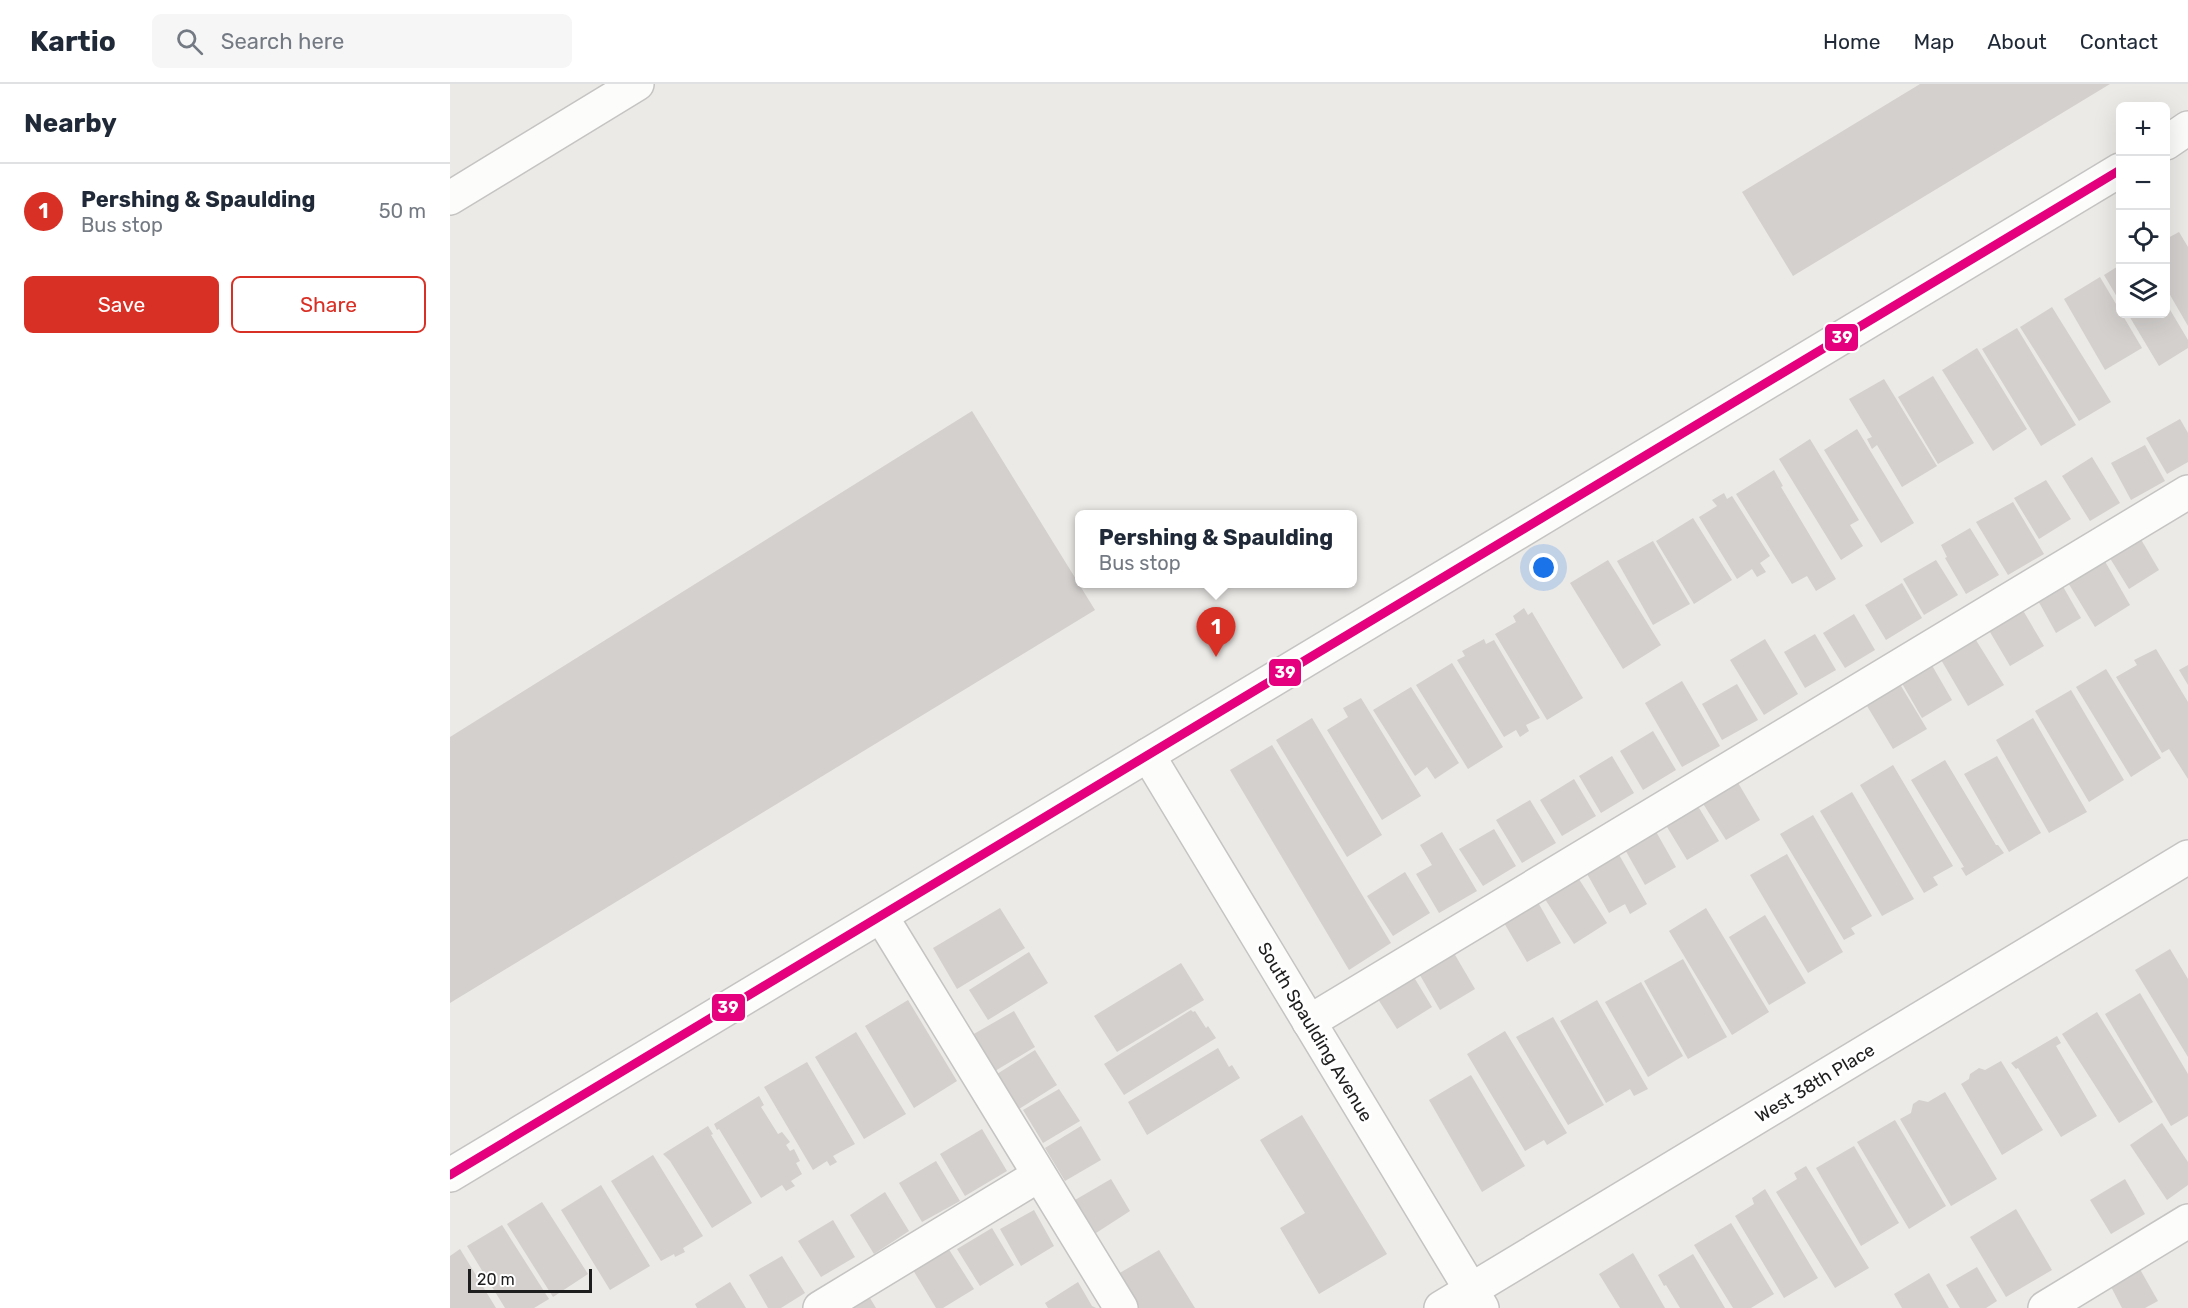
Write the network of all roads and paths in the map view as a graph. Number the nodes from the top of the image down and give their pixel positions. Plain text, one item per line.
1 (638, 84) edge
2 (2188, 128) edge
3 (2170, 140) edge
4 (2116, 173) edge
5 (450, 198) edge
6 (2188, 492) edge
7 (1148, 755) junction
8 (2188, 857) edge
9 (881, 916) junction
10 (1309, 1022) junction
11 (450, 1175) edge
12 (1039, 1175) junction
13 (2188, 1221) edge
14 (1477, 1299) edge
15 (820, 1308) edge
16 (1121, 1308) edge
17 (1442, 1308) edge
18 (2045, 1308) edge

1 - 5 street
2 - 3 street
4 - 7 street
6 - 10 street
7 - 9 street
7 - 10 street, South Spaulding Avenue
8 - 14 street, West 38th Place
9 - 11 street
9 - 12 street
10 - 14 street, South Spaulding Avenue
12 - 15 street
12 - 16 street
13 - 18 street
14 - 17 street, West 38th Place

